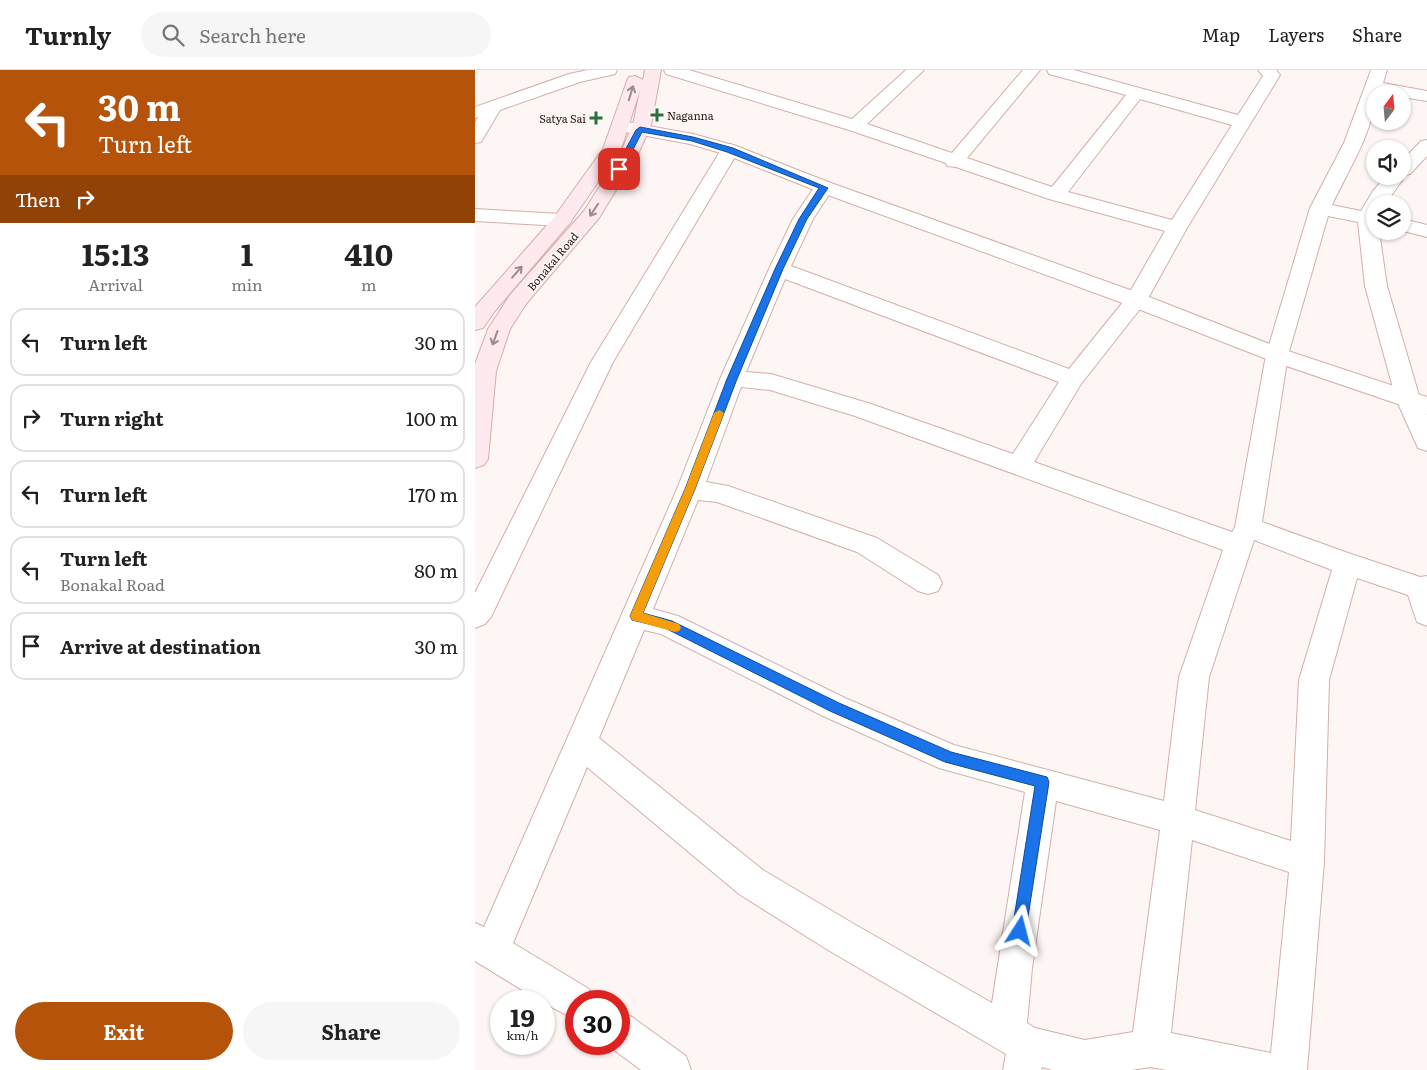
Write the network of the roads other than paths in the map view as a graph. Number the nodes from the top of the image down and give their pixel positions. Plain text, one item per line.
1 (609, 70) edge
2 (638, 70) edge
3 (653, 70) edge
4 (672, 70) edge
5 (1032, 70) edge
6 (1055, 70) edge
7 (1251, 70) edge
8 (890, 72) dead end
9 (912, 73) edge
10 (1269, 73) edge
11 (1377, 78) edge
12 (1137, 92) junction
13 (1427, 96) edge
14 (494, 106) junction
15 (475, 113) edge
16 (1242, 122) junction
17 (855, 126) junction
18 (630, 128) junction
19 (475, 138) edge
20 (1427, 146) edge
21 (730, 150) junction
22 (955, 162) junction
23 (1411, 162) edge
24 (1389, 185) edge
25 (824, 188) junction
26 (1056, 195) junction
27 (1380, 195) edge
28 (1320, 208) junction
29 (475, 215) edge
30 (1366, 218) edge
31 (562, 220) junction
32 (1177, 228) junction
33 (1411, 228) edge
34 (1427, 231) edge
35 (1373, 240) edge
36 (779, 269) junction
37 (1136, 300) junction
38 (475, 323) edge
39 (1277, 355) junction
40 (732, 379) junction
41 (1073, 379) junction
42 (1417, 402) edge
43 (1427, 442) edge
44 (475, 459) edge
45 (1018, 466) junction
46 (690, 489) junction
47 (1243, 536) junction
48 (1347, 564) junction
49 (928, 583) dead end
50 (1424, 587) edge
51 (1427, 614) edge
52 (475, 616) edge
53 (636, 616) junction
54 (581, 743) junction
55 (1043, 782) junction
56 (1178, 820) junction
57 (1307, 862) junction
58 (483, 946) edge
59 (565, 995) edge
60 (630, 1038) edge
61 (1150, 1048) junction
62 (1019, 1049) edge
63 (672, 1070) edge
64 (1265, 1070) edge
65 (1288, 1070) edge

1 - 14 street
18 -> 2 main road, Bonakal Road
3 - 18 main road, Bonakal Road
4 - 17 street
5 - 22 street
6 - 12 street
7 - 10 street
8 - 9 street
9 - 17 street
10 - 16 street
11 - 13 street
11 - 28 street
12 - 16 street
12 - 26 street
14 - 15 street
14 - 19 street
16 - 32 street
17 - 22 street
18 - 21 street
18 - 31 main road, Bonakal Road
18 -> 44 main road, Bonakal Road
20 - 23 street
21 - 25 street
21 - 52 street
22 - 26 street
24 - 27 street
25 - 36 street
25 - 37 street
26 - 32 street
28 - 30 street
28 - 39 street
29 - 31 street
38 -> 31 main road, Bonakal Road
32 - 37 street
33 - 34 street
35 - 42 street
36 - 40 street
36 - 41 street
37 - 39 street
37 - 41 street
39 - 42 street
39 - 47 street
40 - 45 street
40 - 46 street
41 - 45 street
42 - 43 street
45 - 47 street
46 - 49 street
46 - 53 street
47 - 48 street
47 - 56 street
48 - 50 street
48 - 57 street
50 - 51 street
53 - 54 street
53 - 55 street
54 - 58 street
54 - 62 street
55 - 56 street
55 - 62 street
56 - 57 street
56 - 61 street
57 - 65 street
58 - 59 street
60 - 63 street
61 - 62 street
61 - 64 street

